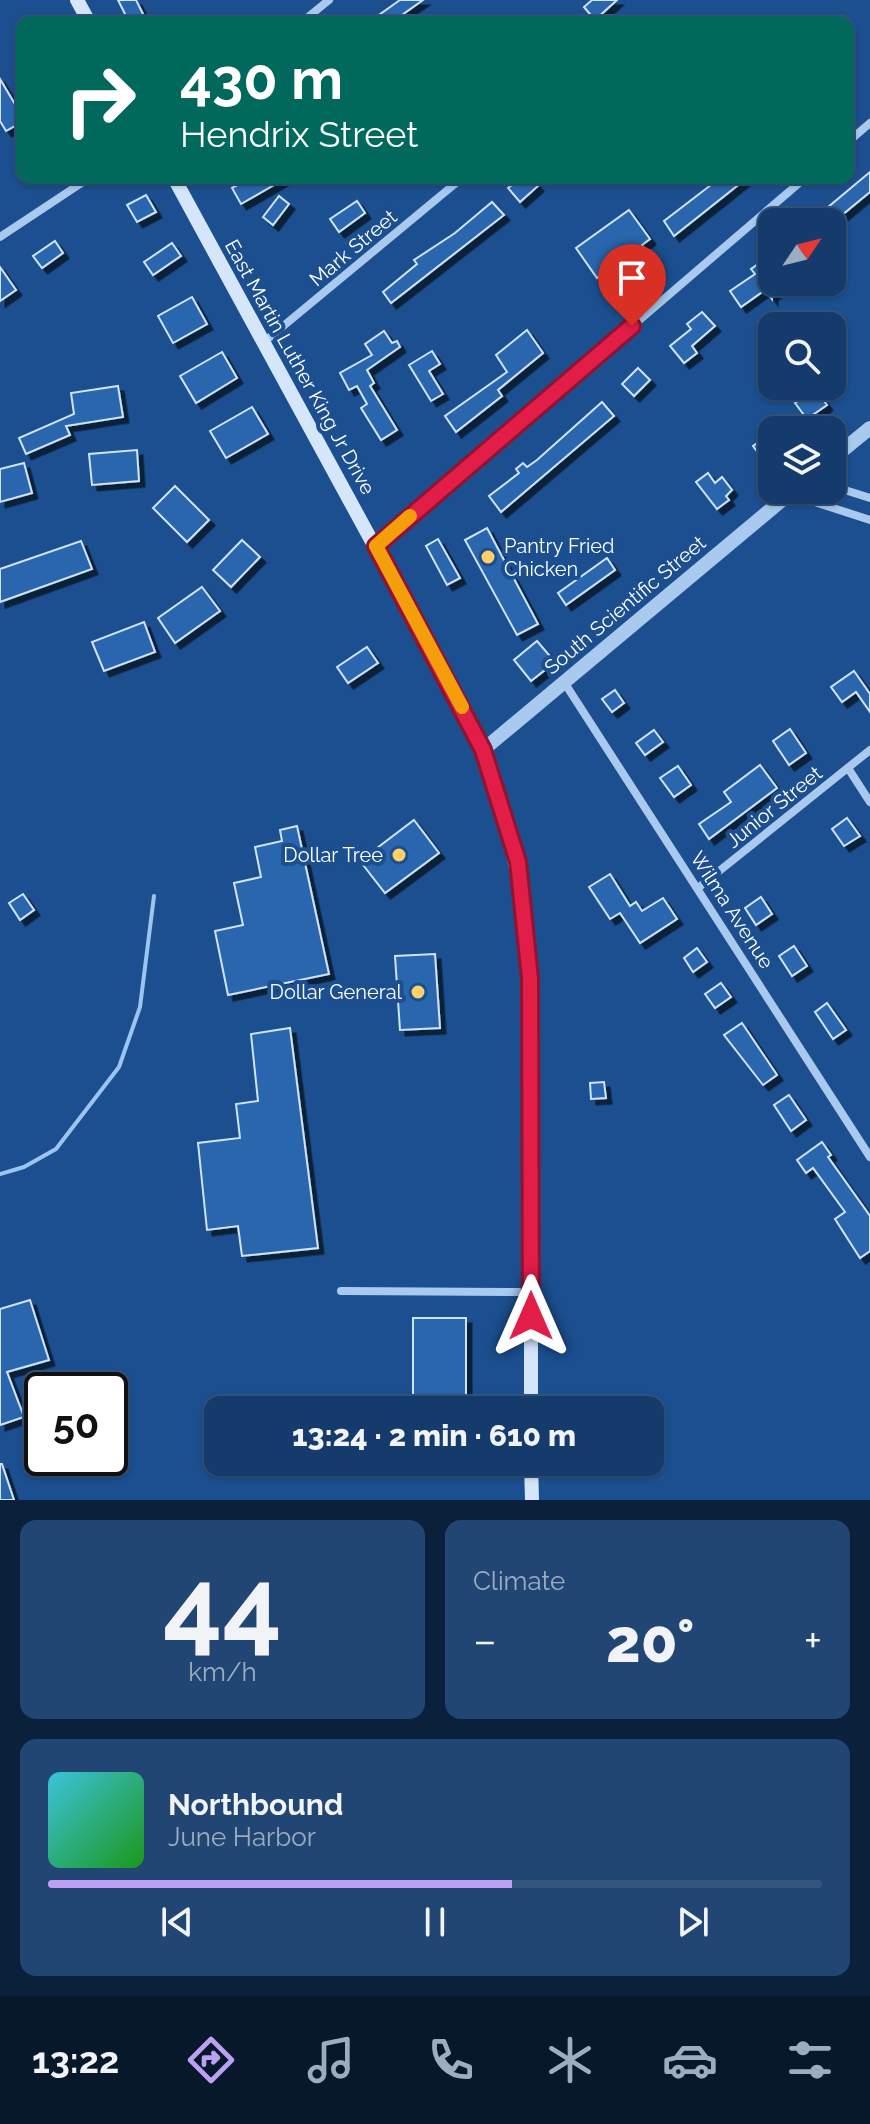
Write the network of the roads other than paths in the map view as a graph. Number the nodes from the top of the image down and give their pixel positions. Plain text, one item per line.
1 (329, 0) edge
2 (309, 16) edge
3 (870, 123) edge
4 (854, 137) edge
5 (80, 184) edge
6 (177, 184) edge
7 (455, 184) edge
8 (792, 184) edge
9 (0, 237) edge
10 (264, 342) junction
11 (870, 428) edge
12 (846, 448) edge
13 (846, 490) edge
14 (870, 498) edge
15 (778, 504) edge
16 (825, 504) edge
17 (870, 520) edge
18 (376, 546) junction
19 (564, 682) junction
20 (483, 750) junction
21 (870, 750) edge
22 (848, 768) junction
23 (870, 802) edge
24 (698, 888) junction
25 (870, 1157) edge
26 (341, 1291) dead end
27 (531, 1292) junction
28 (531, 1396) edge
29 (531, 1476) edge
30 (532, 1500) edge

1 - 2 street
3 - 4 street
5 - 9 street
6 - 10 main road, East Martin Luther King Jr Drive
7 - 10 street, Mark Street
8 - 18 street
10 - 18 main road, East Martin Luther King Jr Drive
11 - 12 street
13 - 14 street
15 - 19 street, South Scientific Street
16 - 17 street
18 - 20 main road, East Martin Luther King Jr Drive
19 - 20 street, South Scientific Street
19 - 24 street, Wilma Avenue
20 - 27 main road, East Martin Luther King Jr Drive
21 - 22 street, Junior Street
22 - 23 street
22 - 24 street, Junior Street
24 - 25 street, Wilma Avenue
26 - 27 street
27 - 28 main road, East Martin Luther King Jr Drive
29 - 30 main road

